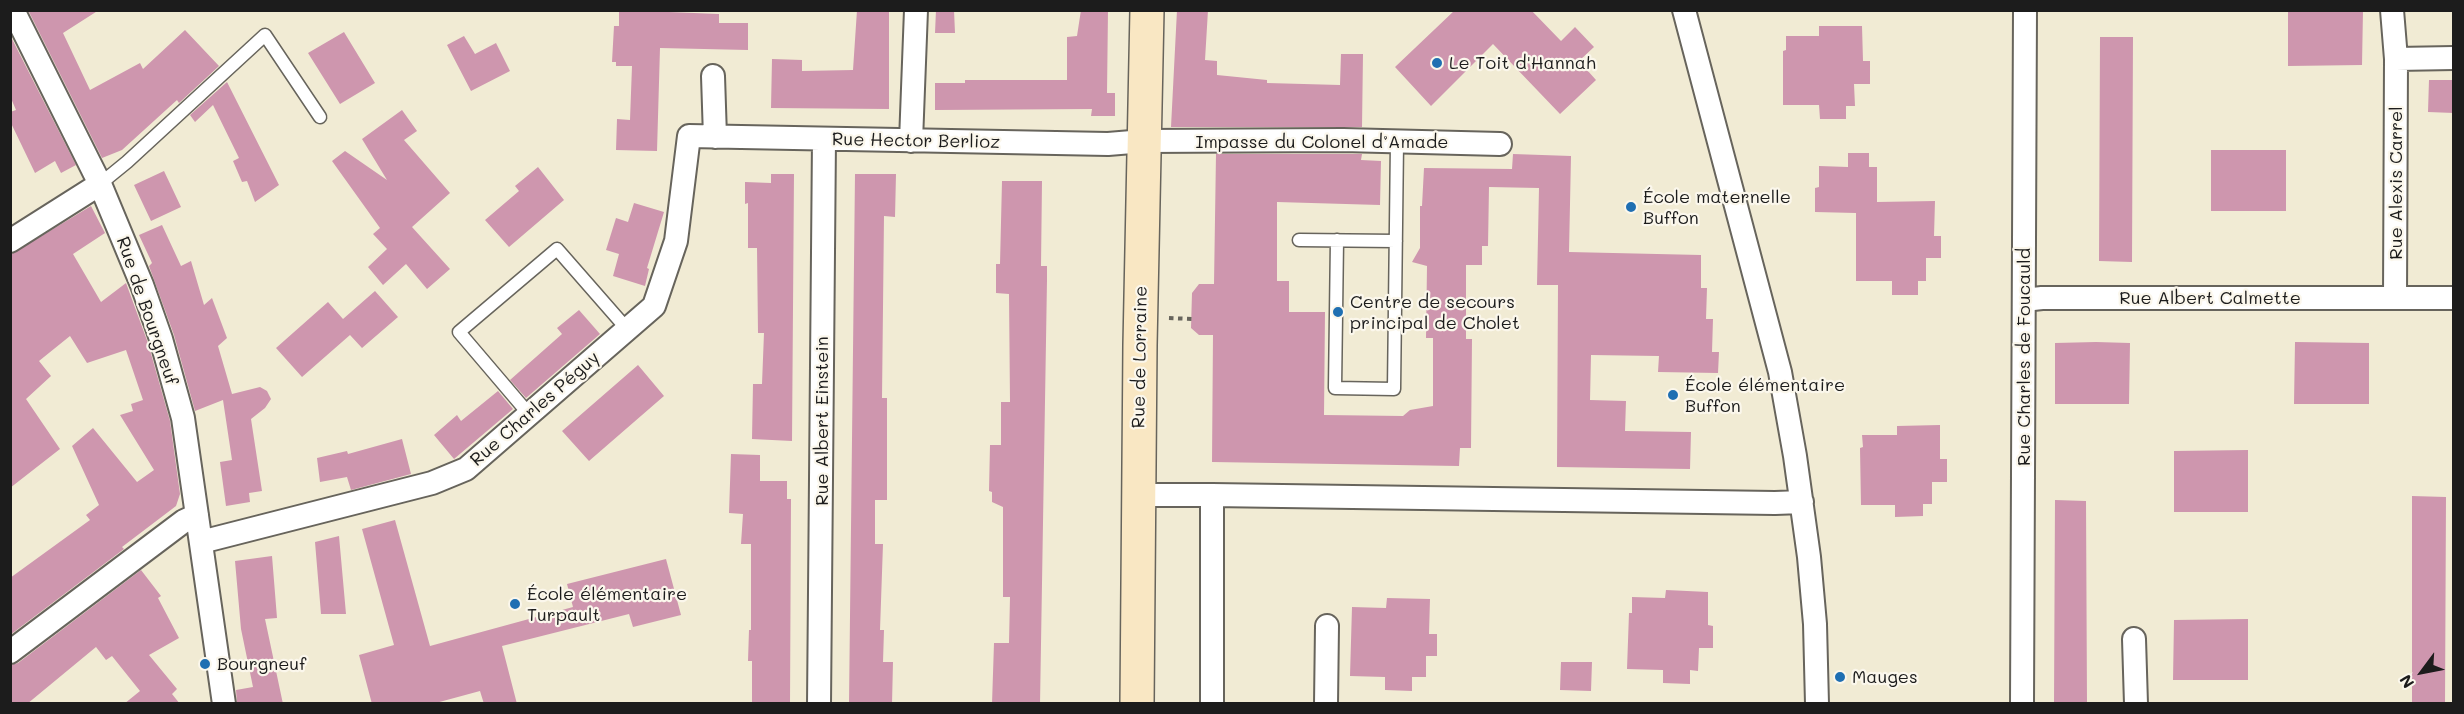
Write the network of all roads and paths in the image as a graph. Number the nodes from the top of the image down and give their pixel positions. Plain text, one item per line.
1 (13, 10) edge
2 (916, 10) edge
3 (1147, 10) edge
4 (1684, 10) edge
5 (2025, 10) edge
6 (2392, 10) edge
7 (2454, 58) edge
8 (2396, 59) junction
9 (713, 76) dead end
10 (320, 117) dead end
11 (689, 136) joint
12 (715, 137) junction
13 (824, 139) junction
14 (911, 141) junction
15 (1144, 141) junction
16 (1397, 142) junction
17 (1500, 144) dead end
18 (100, 184) junction
19 (1299, 240) dead end
20 (1337, 240) junction
21 (10, 241) edge
22 (1396, 241) junction
23 (2395, 298) junction
24 (2454, 298) edge
25 (2024, 300) junction
26 (1180, 319) dead end
27 (1192, 319) dead end
28 (627, 329) junction
29 (528, 413) junction
30 (1138, 495) junction
31 (1212, 495) junction
32 (1802, 502) junction
33 (196, 515) junction
34 (201, 542) junction
35 (1327, 626) dead end
36 (2134, 639) dead end
37 (10, 652) edge
38 (224, 704) edge
39 (819, 704) edge
40 (1137, 704) edge
41 (1212, 704) edge
42 (1326, 704) edge
43 (1817, 704) edge
44 (2022, 704) edge
45 (2136, 704) edge

1 - 18 street, Rue de Bourgneuf
2 - 14 street
3 - 15 main road, Rue de Lorraine
4 - 32 street
5 - 25 street, Rue Charles de Foucauld
6 - 8 street, Rue Alexis Carrel
7 - 8 street
8 - 23 street, Rue Alexis Carrel
9 - 12 street
10 - 18 lane
11 - 12 street, Rue Hector Berlioz
11 - 28 street, Rue Charles Péguy
12 - 13 street, Rue Hector Berlioz
13 - 14 street, Rue Hector Berlioz
13 - 39 street, Rue Albert Einstein
14 - 15 street, Rue Hector Berlioz
15 - 16 street, Impasse du Colonel d’Amade
15 - 30 main road, Rue de Lorraine
16 - 17 street, Impasse du Colonel d’Amade
16 - 22 lane
18 - 21 street
18 - 33 street, Rue de Bourgneuf
19 - 20 lane
20 - 22 lane
20 - 22 lane
23 - 24 street
23 - 25 street, Rue Albert Calmette
25 - 44 street, Rue Charles de Foucauld
26 - 27 path
28 - 29 street, Rue Charles Péguy
28 - 29 lane
29 - 34 street, Rue Charles Péguy
30 - 31 street
30 - 40 main road, Rue de Lorraine
31 - 32 street
31 - 41 street
32 - 43 street
33 - 34 street, Rue de Bourgneuf
33 - 37 street
34 - 38 street, Rue de Bourgneuf
35 - 42 street
36 - 45 street

